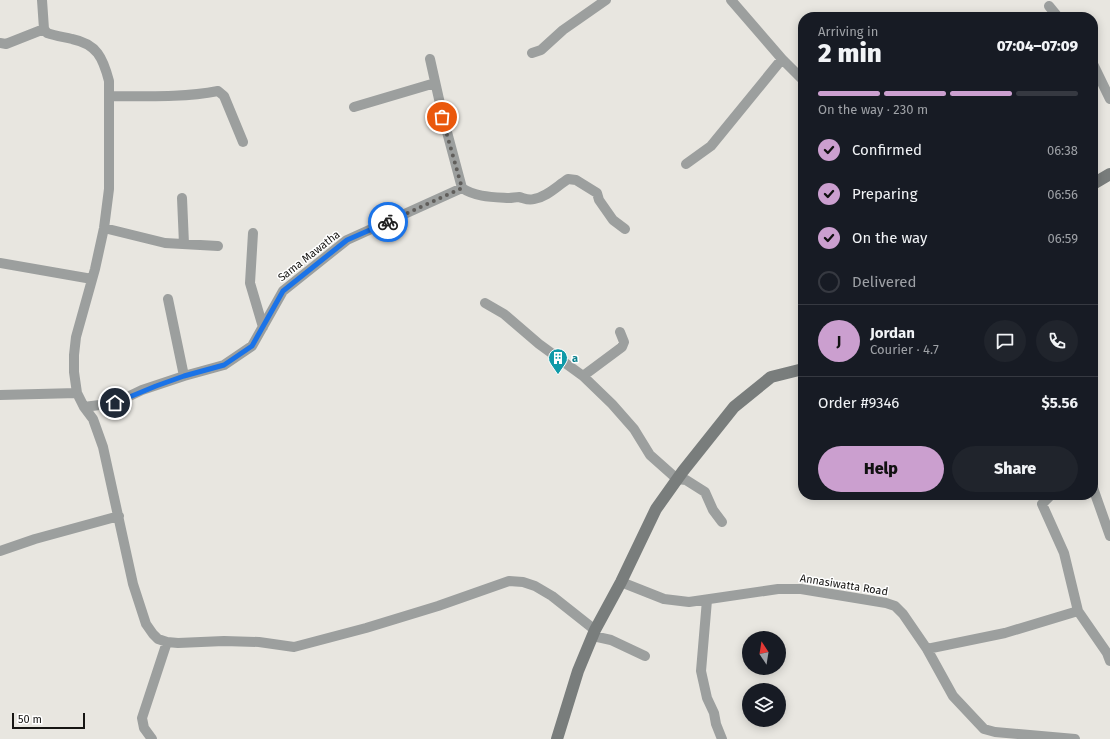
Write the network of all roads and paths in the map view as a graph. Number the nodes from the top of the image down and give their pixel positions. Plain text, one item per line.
1 (42, 0) edge
2 (606, 0) edge
3 (731, 0) edge
4 (1049, 6) dead end
5 (1054, 12) edge
6 (44, 29) junction
7 (0, 43) edge
8 (532, 53) dead end
9 (430, 59) dead end
10 (782, 59) junction
11 (1098, 74) edge
12 (798, 75) edge
13 (435, 83) junction
14 (109, 96) junction
15 (1110, 99) edge
16 (354, 107) dead end
17 (243, 142) dead end
18 (686, 164) dead end
19 (1110, 174) edge
20 (1098, 181) edge
21 (462, 188) junction
22 (182, 198) dead end
23 (104, 228) junction
24 (625, 229) dead end
25 (253, 233) dead end
26 (184, 244) junction
27 (218, 246) dead end
28 (0, 263) edge
29 (92, 279) junction
30 (168, 299) dead end
31 (485, 302) dead end
32 (264, 326) junction
33 (620, 332) dead end
34 (798, 370) edge
35 (184, 376) junction
36 (583, 376) junction
37 (76, 393) junction
38 (0, 395) edge
39 (84, 407) junction
40 (677, 479) junction
41 (1046, 500) edge
42 (1097, 500) edge
43 (119, 516) junction
44 (722, 522) dead end
45 (1110, 536) edge
46 (0, 551) edge
47 (621, 582) junction
48 (707, 600) junction
49 (1078, 611) junction
50 (594, 633) junction
51 (166, 642) junction
52 (927, 649) junction
53 (644, 656) dead end
54 (1110, 661) edge
55 (984, 734) edge
56 (1062, 738) edge
57 (152, 739) edge
58 (557, 739) edge
59 (722, 739) edge
60 (1075, 739) edge

1 - 6 street
2 - 8 street
3 - 10 street
4 - 5 street
6 - 7 street
6 - 14 street
9 - 13 street
10 - 12 street
10 - 18 street
11 - 15 street
13 - 16 street
13 - 21 street
14 - 17 street
14 - 23 street
19 - 20 street
21 - 24 street
21 - 32 street, Sama Mawatha
22 - 26 street
23 - 26 street
23 - 29 street
25 - 32 street
26 - 27 street
28 - 29 street
29 - 37 street
30 - 35 street
31 - 36 street
32 - 35 street, Sama Mawatha
33 - 36 street
34 - 40 street
35 - 39 street, Sama Mawatha
36 - 40 street
37 - 38 street
37 - 39 street
39 - 43 street
40 - 44 street
40 - 47 street
41 - 49 street
42 - 45 street
43 - 46 street
43 - 51 street
47 - 48 street, Annasiwatta Road
47 - 50 street
48 - 52 street, Annasiwatta Road
48 - 59 street
49 - 52 street
49 - 54 street
50 - 51 street
50 - 53 street
50 - 58 street
51 - 57 street
52 - 55 street, Annasiwatta Road
55 - 56 street, Annasiwatta Road
56 - 60 street, Annasiwatta Road

